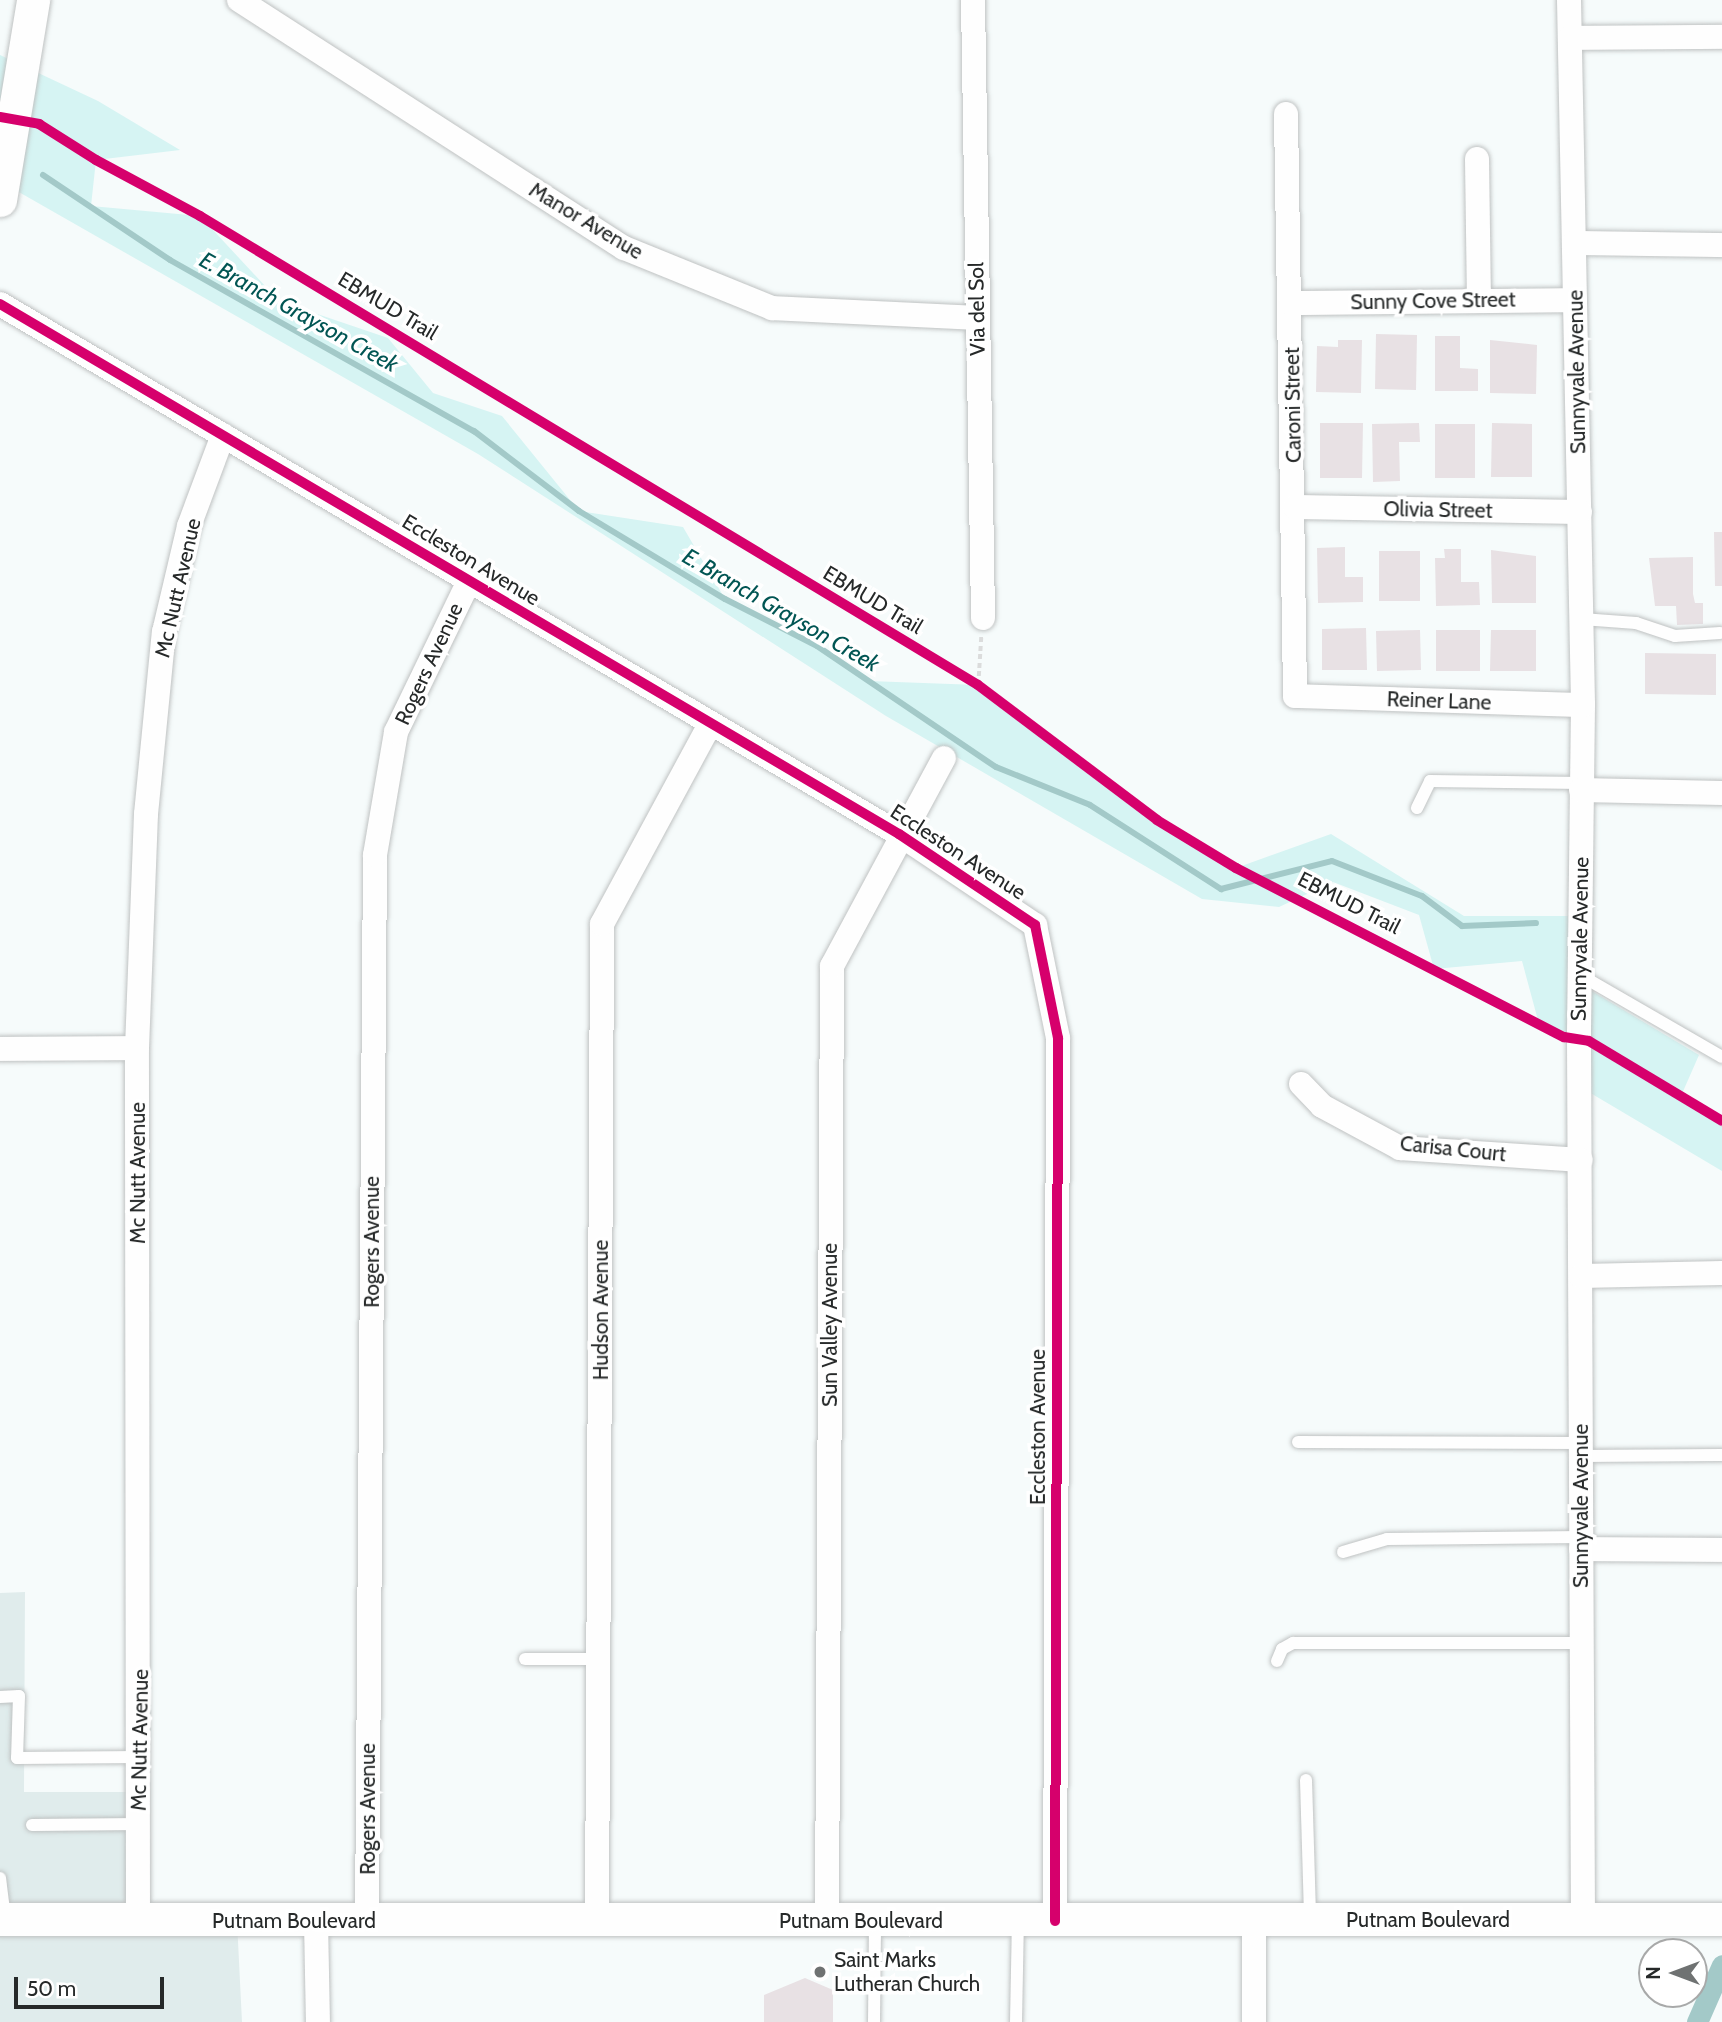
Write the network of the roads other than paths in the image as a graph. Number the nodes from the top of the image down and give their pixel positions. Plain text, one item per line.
1 (33, 0) edge
2 (239, 0) edge
3 (974, 0) edge
4 (1569, 0) edge
5 (1722, 37) edge
6 (1570, 38) junction
7 (1286, 114) dead end
8 (1477, 159) dead end
9 (0, 200) edge
10 (1574, 243) junction
11 (1722, 245) edge
12 (1479, 300) junction
13 (1575, 300) junction
14 (1291, 303) junction
15 (0, 304) edge
16 (977, 318) junction
17 (223, 435) junction
18 (1296, 507) junction
19 (1580, 512) junction
20 (468, 581) junction
21 (983, 618) road end
22 (1582, 620) junction
23 (1720, 633) dead end
24 (1296, 696) joint
25 (1583, 705) junction
26 (709, 726) junction
27 (944, 758) dead end
28 (1581, 787) junction
29 (1722, 793) edge
30 (1417, 808) dead end
31 (899, 834) junction
32 (1580, 975) junction
33 (137, 1048) junction
34 (0, 1049) edge
35 (1722, 1057) edge
36 (1301, 1084) dead end
37 (1581, 1160) junction
38 (1722, 1273) edge
39 (1581, 1276) junction
40 (1298, 1441) dead end
41 (1581, 1450) junction
42 (1722, 1455) edge
43 (1581, 1543) junction
44 (1722, 1550) edge
45 (1343, 1552) dead end
46 (1582, 1643) junction
47 (525, 1659) dead end
48 (599, 1659) junction
49 (1277, 1661) dead end
50 (0, 1696) edge
51 (139, 1757) junction
52 (1306, 1780) dead end
53 (139, 1824) junction
54 (32, 1825) dead end
55 (0, 1878) edge
56 (2, 1919) edge
57 (1722, 1919) edge
58 (1310, 1920) junction
59 (1583, 1920) junction
60 (138, 1921) junction
61 (316, 1921) junction
62 (827, 1921) junction
63 (875, 1921) junction
64 (1018, 1921) junction
65 (1055, 1921) junction
66 (1254, 1921) junction
67 (367, 1922) junction
68 (597, 1922) junction
69 (318, 2022) edge
70 (874, 2022) edge
71 (1016, 2022) edge
72 (1254, 2022) edge

1 - 9 street
2 - 16 street, Manor Avenue
3 - 16 street, Via del Sol
4 - 6 street, Sunnyvale Avenue
5 - 6 street
6 - 10 street, Sunnyvale Avenue
7 - 14 street, Caroni Street
8 - 12 street
10 - 11 street
10 - 13 street, Sunnyvale Avenue
12 - 13 street, Sunny Cove Street
12 - 14 street, Sunny Cove Street
13 - 19 street, Sunnyvale Avenue
14 - 18 street, Caroni Street
15 - 17 street, Eccleston Avenue
16 - 21 street, Via del Sol
17 - 20 street, Eccleston Avenue
17 - 33 street, Mc Nutt Avenue
18 - 19 street, Olivia Street
18 - 24 street, Caroni Street
19 - 22 street, Sunnyvale Avenue
20 - 26 street, Eccleston Avenue
20 - 67 street, Rogers Avenue
22 - 23 lane
22 - 25 street, Sunnyvale Avenue
24 - 25 street, Reiner Lane
25 - 28 street, Sunnyvale Avenue
26 - 31 street, Eccleston Avenue
26 - 48 street, Hudson Avenue
27 - 31 street, Sun Valley Avenue
28 - 29 street
28 - 30 lane
28 - 32 street, Sunnyvale Avenue
31 - 62 street, Sun Valley Avenue
31 - 65 street, Eccleston Avenue
32 - 35 lane
32 - 37 street, Sunnyvale Avenue
33 - 34 street
33 - 51 street, Mc Nutt Avenue
36 - 37 street, Carisa Court
37 - 39 street, Sunnyvale Avenue
38 - 39 street
39 - 41 street, Sunnyvale Avenue
40 - 41 lane
41 - 42 lane
41 - 43 street, Sunnyvale Avenue
43 - 44 street
43 - 45 lane
43 - 46 street, Sunnyvale Avenue
46 - 49 lane
46 - 59 street, Sunnyvale Avenue
47 - 48 lane
48 - 68 street, Hudson Avenue
50 - 51 lane
51 - 53 street, Mc Nutt Avenue
52 - 58 lane
53 - 54 lane
53 - 60 street, Mc Nutt Avenue
55 - 56 lane
56 - 60 street, Putnam Boulevard
57 - 59 street, Putnam Boulevard
58 - 59 street, Putnam Boulevard
58 - 66 street, Putnam Boulevard
60 - 61 street, Putnam Boulevard
61 - 67 street, Putnam Boulevard
61 - 69 street
62 - 63 street, Putnam Boulevard
62 - 68 street, Putnam Boulevard
63 - 64 street, Putnam Boulevard
63 - 70 lane
64 - 65 street, Putnam Boulevard
64 - 71 lane
65 - 66 street, Putnam Boulevard
66 - 72 street
67 - 68 street, Putnam Boulevard

